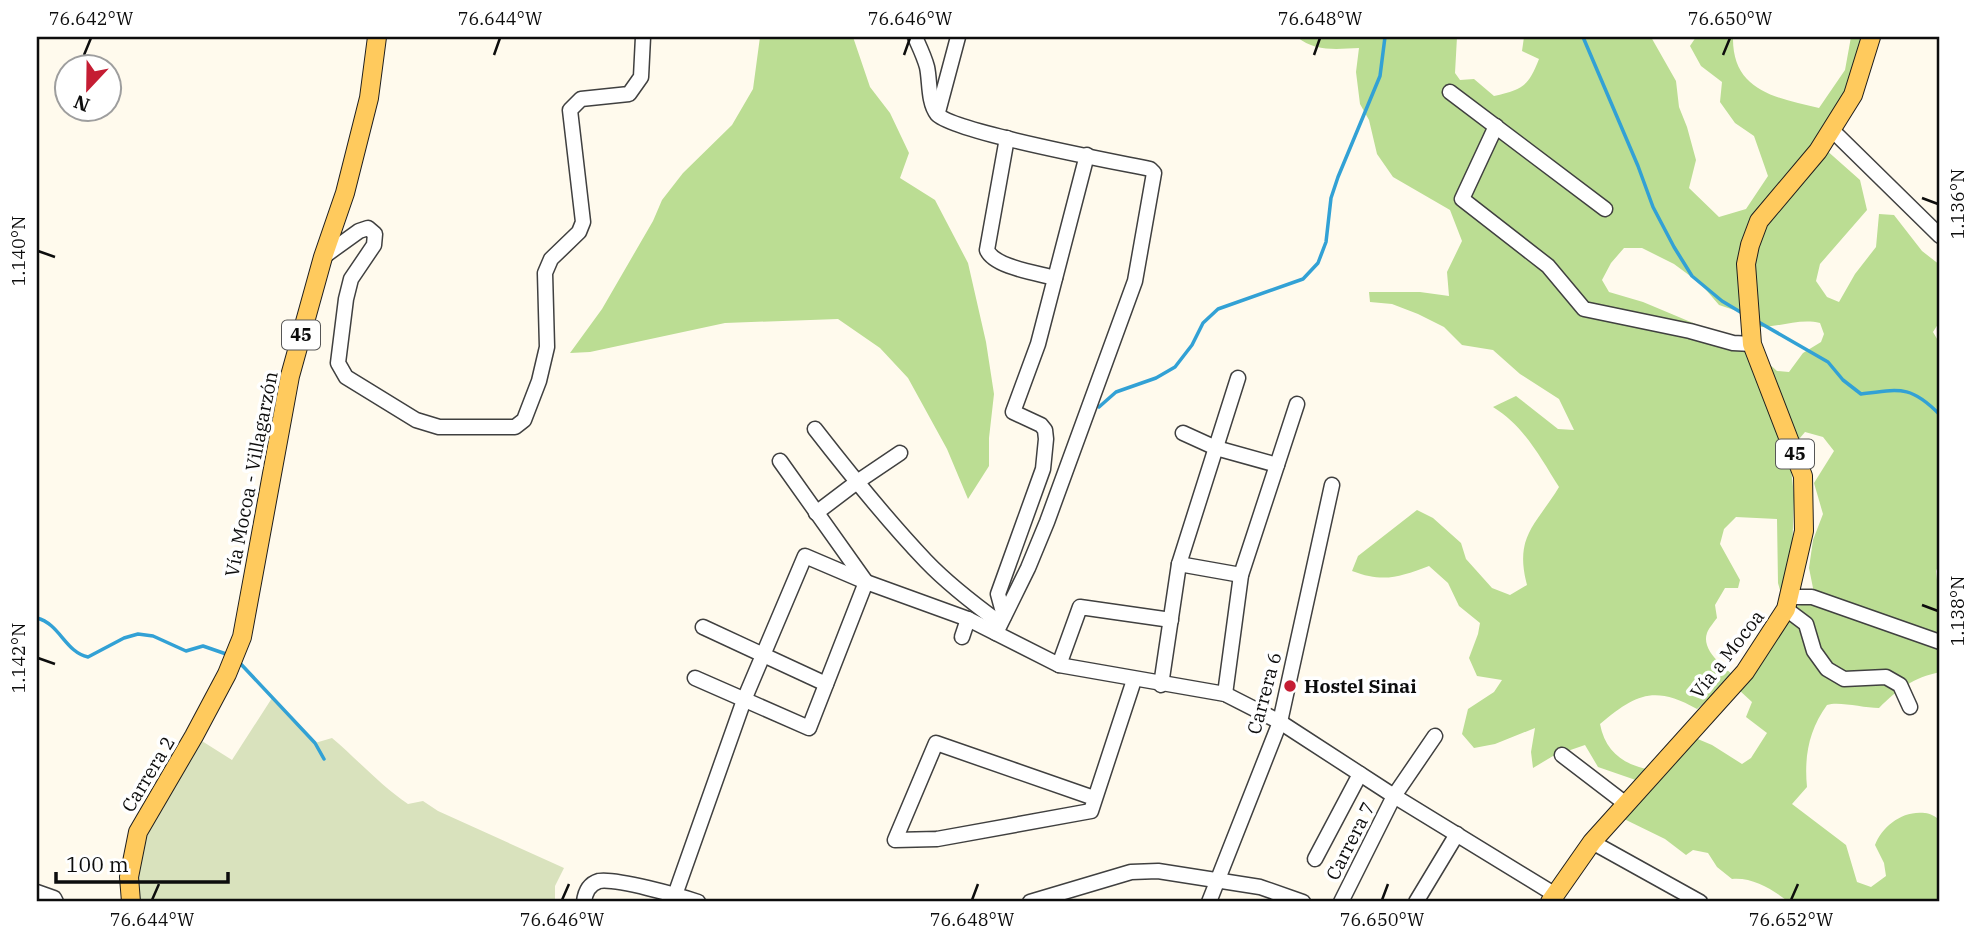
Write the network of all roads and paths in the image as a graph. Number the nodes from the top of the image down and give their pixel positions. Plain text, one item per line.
1 (377, 37) edge
2 (643, 37) edge
3 (915, 37) edge
4 (958, 37) edge
5 (1871, 37) edge
6 (1450, 92) dead end
7 (937, 114) junction
8 (1496, 126) junction
9 (1833, 131) junction
10 (1007, 138) junction
11 (1087, 155) junction
12 (1605, 209) dead end
13 (1940, 236) edge
14 (323, 257) junction
15 (1055, 278) junction
16 (1752, 344) junction
17 (1238, 378) dead end
18 (1297, 404) dead end
19 (815, 429) dead end
20 (1183, 433) dead end
21 (1216, 448) junction
22 (900, 453) dead end
23 (780, 461) dead end
24 (1277, 465) junction
25 (857, 482) junction
26 (1332, 485) dead end
27 (816, 513) junction
28 (1016, 542) junction
29 (1038, 543) junction
30 (1179, 564) junction
31 (1241, 576) junction
32 (866, 582) junction
33 (1788, 603) junction
34 (968, 619) junction
35 (1171, 620) junction
36 (1000, 624) junction
37 (703, 627) dead end
38 (962, 636) dead end
39 (1940, 642) edge
40 (762, 654) junction
41 (1059, 665) junction
42 (228, 674) joint
43 (695, 678) dead end
44 (1134, 680) junction
45 (826, 684) junction
46 (1161, 685) junction
47 (1225, 694) junction
48 (744, 700) junction
49 (1910, 707) dead end
50 (1280, 722) junction
51 (1435, 736) dead end
52 (1562, 755) dead end
53 (1360, 774) junction
54 (1394, 796) junction
55 (1094, 798) junction
56 (1626, 804) junction
57 (1457, 834) junction
58 (1592, 842) junction
59 (1315, 859) dead end
60 (1219, 881) junction
61 (37, 892) edge
62 (675, 895) junction
63 (1552, 898) edge
64 (56, 902) edge
65 (131, 902) edge
66 (584, 902) edge
67 (698, 902) edge
68 (1030, 902) edge
69 (1209, 902) edge
70 (1303, 902) edge
71 (1341, 902) edge
72 (1416, 902) edge
73 (1700, 902) edge

1 - 14 main road, Vía Mocoa - Villagarzón / 45
2 - 14 street
3 - 7 street
4 - 7 street
5 - 9 main road, Vía a Mocoa / 45
6 - 8 street
7 - 10 street
8 - 12 street
8 - 16 street
9 - 13 street
9 - 16 main road, Vía a Mocoa / 45
10 - 11 street
10 - 15 street
11 - 15 street
11 - 29 street
14 - 42 main road, Vía Mocoa - Villagarzón / 45
15 - 28 street
16 - 33 main road, Vía a Mocoa / 45
17 - 21 street
18 - 24 street
19 - 25 street
20 - 21 street
21 - 24 street
21 - 30 street
22 - 25 street
23 - 27 street
24 - 31 street
25 - 27 street
25 - 36 street
26 - 50 street, Carrera 6
27 - 32 street
28 - 29 street
28 - 36 street
29 - 36 street
30 - 31 street
30 - 35 street
31 - 47 street
32 - 34 street
32 - 40 street
32 - 45 street
33 - 39 street
33 - 49 street
33 - 56 main road, Vía a Mocoa / 45
34 - 36 street
34 - 38 street
35 - 41 street
35 - 46 street
36 - 41 street
37 - 40 street
40 - 45 street
40 - 48 street
41 - 44 street
42 - 65 main road, Carrera 2
43 - 48 street
44 - 46 street
44 - 55 street
45 - 48 street
46 - 47 street
47 - 50 street
48 - 62 street
50 - 53 street
50 - 60 street, Carrera 6
51 - 54 street, Carrera 7
52 - 56 street
53 - 54 street
53 - 59 street
54 - 57 street
54 - 71 street, Carrera 7
55 - 55 street
56 - 58 main road, Vía a Mocoa / 45
57 - 63 street
57 - 72 street
58 - 63 main road, 45
58 - 73 street
60 - 68 street
60 - 69 street, Carrera 6
60 - 70 street
61 - 64 street
62 - 66 street
62 - 67 street

